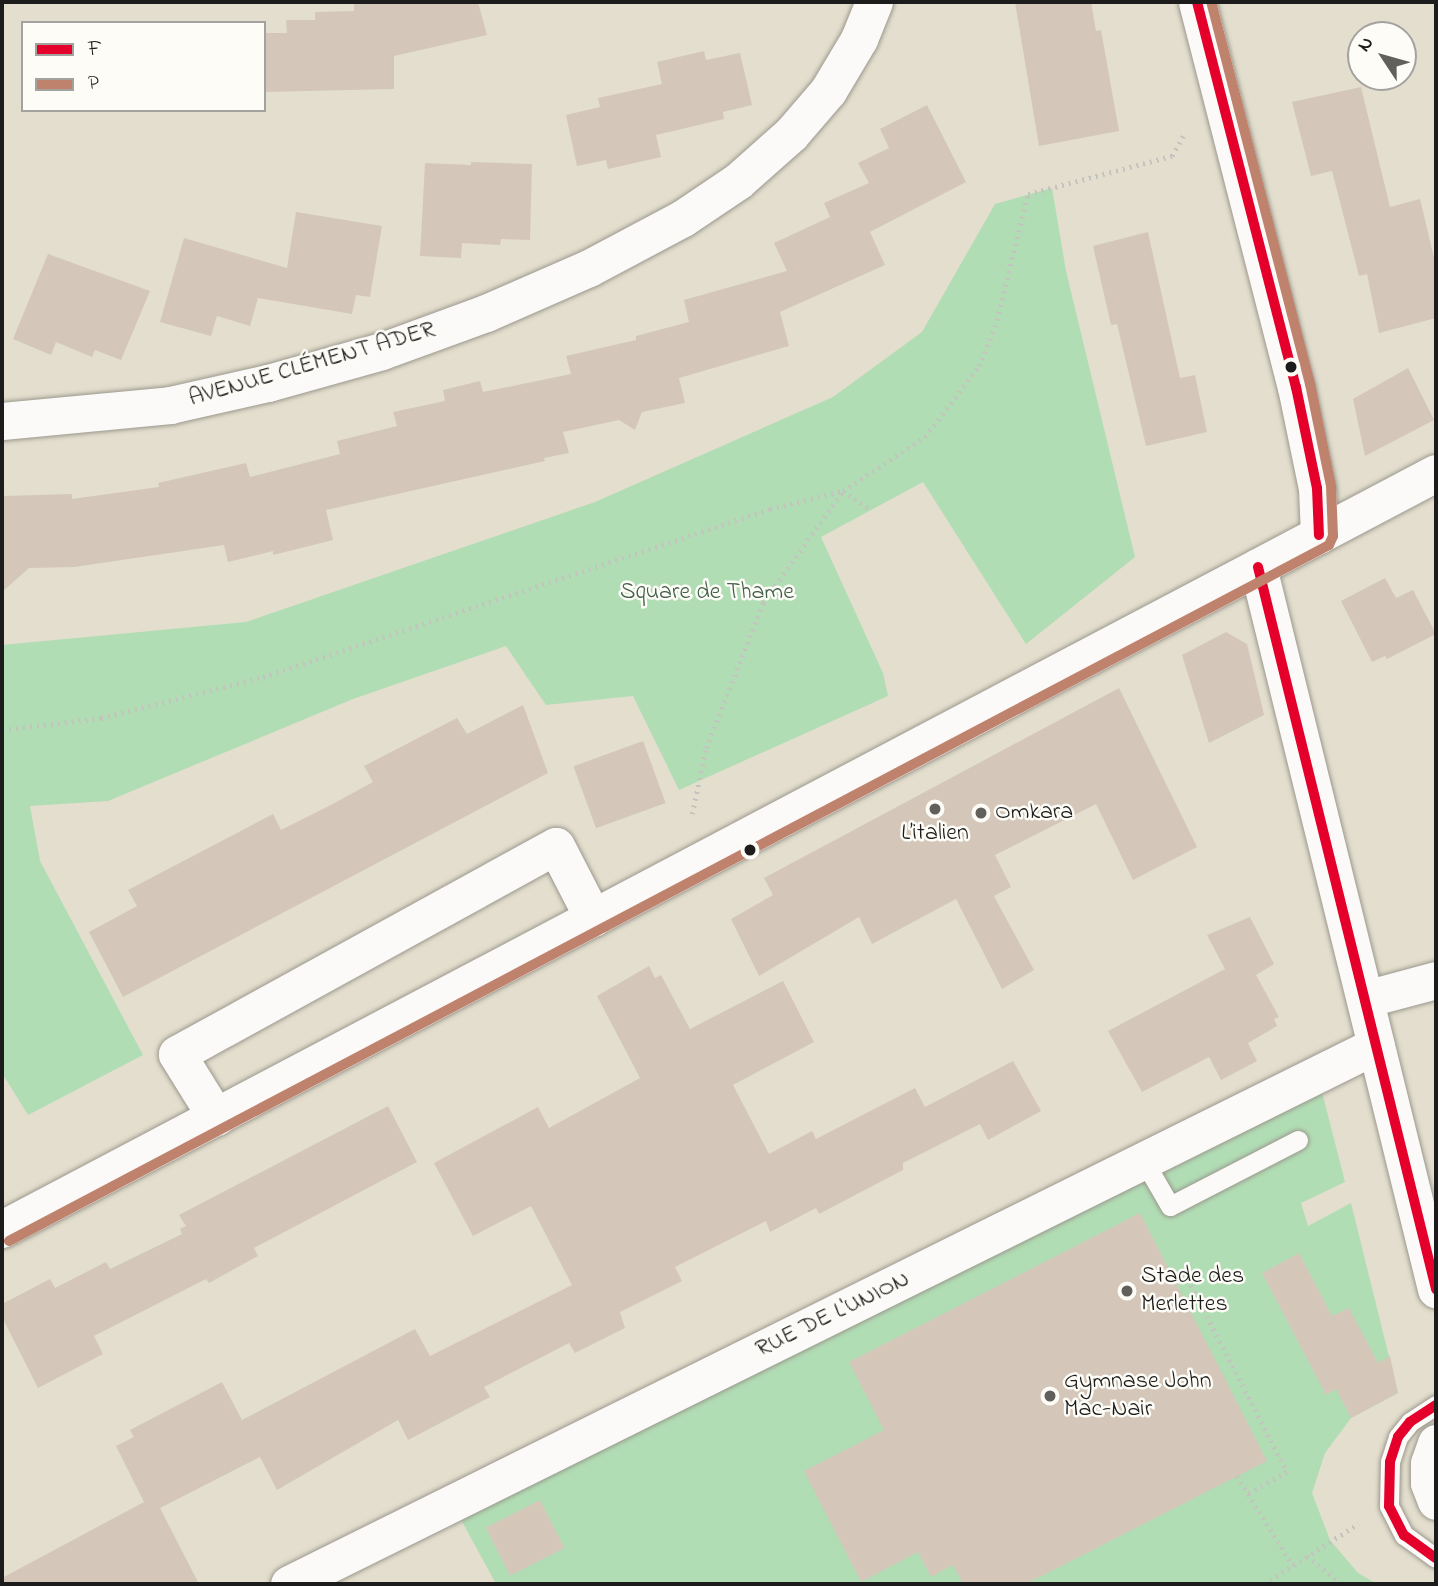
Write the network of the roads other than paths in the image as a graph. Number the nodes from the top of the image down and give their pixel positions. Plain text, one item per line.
1 (874, 2) edge
2 (1197, 2) edge
3 (2, 421) edge
4 (1436, 473) edge
5 (1319, 535) junction
6 (1258, 567) junction
7 (593, 918) junction
8 (1436, 979) edge
9 (1365, 999) junction
10 (1376, 1045) junction
11 (216, 1117) junction
12 (1298, 1140) dead end
13 (1144, 1161) junction
14 (2, 1229) edge
15 (1436, 1289) edge
16 (1436, 1405) edge
17 (1436, 1443) edge
18 (1436, 1501) edge
19 (1436, 1558) edge
20 (289, 1584) edge

1 - 3 street, AVENUE CLÉMENT ADER
2 - 5 street
4 - 5 street
5 - 6 street
6 - 7 street
6 - 9 street
7 - 11 street
7 - 11 street
8 - 9 street
9 - 10 street
10 - 13 street, RUE DE L'UNION
10 - 15 street
11 - 14 street
12 - 13 lane
13 - 20 street, RUE DE L'UNION
16 - 19 lane
17 - 18 street

